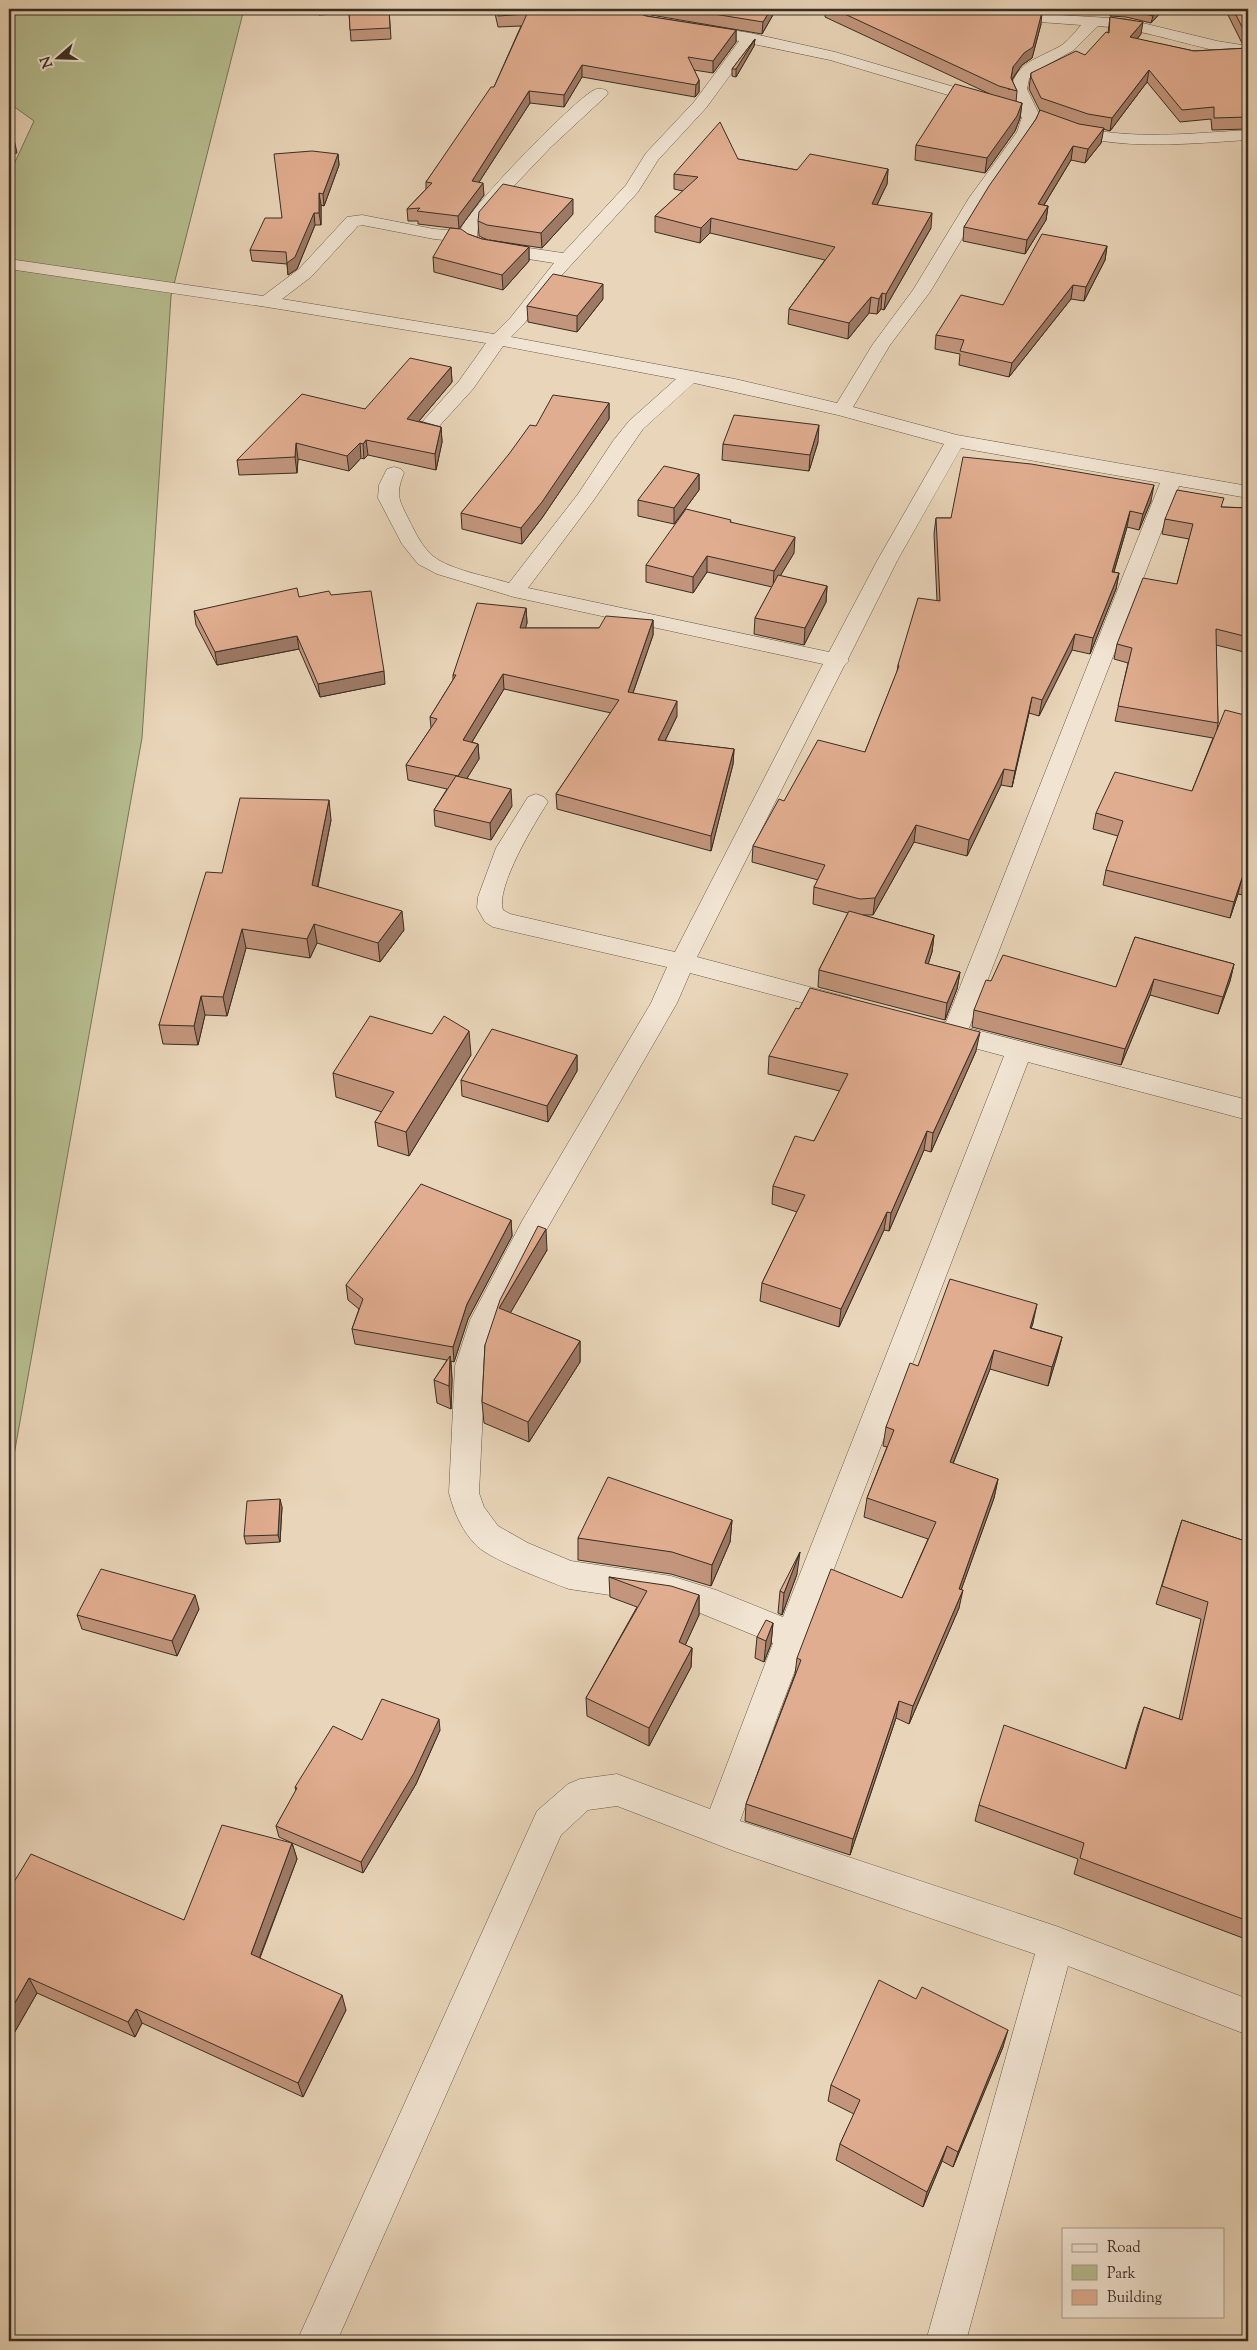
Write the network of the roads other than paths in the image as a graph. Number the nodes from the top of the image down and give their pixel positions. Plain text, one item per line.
1 (994, 9) edge
2 (630, 13) edge
3 (612, 18) edge
4 (1093, 22) junction
5 (750, 38) junction
6 (1248, 52) edge
7 (600, 92) dead end
8 (1031, 114) junction
9 (1248, 135) edge
10 (468, 237) junction
11 (566, 260) junction
12 (9, 264) edge
13 (267, 302) junction
14 (498, 340) junction
15 (690, 377) junction
16 (842, 410) junction
17 (425, 430) edge
18 (955, 441) junction
19 (394, 473) dead end
20 (1172, 479) junction
21 (1248, 492) edge
22 (514, 591) junction
23 (838, 660) junction
24 (536, 802) dead end
25 (682, 962) junction
26 (861, 1009) edge
27 (917, 1023) edge
28 (954, 1033) junction
29 (1019, 1050) junction
30 (1248, 1110) edge
31 (792, 1636) junction
32 (720, 1829) junction
33 (1056, 1944) junction
34 (1248, 2017) edge
35 (320, 2339) edge
36 (946, 2341) edge

1 - 4 street
2 - 3 street
2 - 5 street
4 - 6 street
4 - 8 street
5 - 8 street
5 - 11 street
7 - 10 street
8 - 9 street
8 - 16 street
10 - 11 street
10 - 13 street
11 - 14 street
12 - 13 street
13 - 14 street
14 - 15 street
14 - 17 street
15 - 16 street
15 - 22 street
16 - 18 street
18 - 20 street
18 - 23 street
19 - 22 street
20 - 21 street
20 - 28 street
22 - 23 street
23 - 25 street
24 - 25 street
25 - 26 street
25 - 31 street
27 - 28 street
28 - 29 street
29 - 30 street
29 - 31 street
31 - 32 street
32 - 33 street
32 - 35 street
33 - 34 street
33 - 36 street

